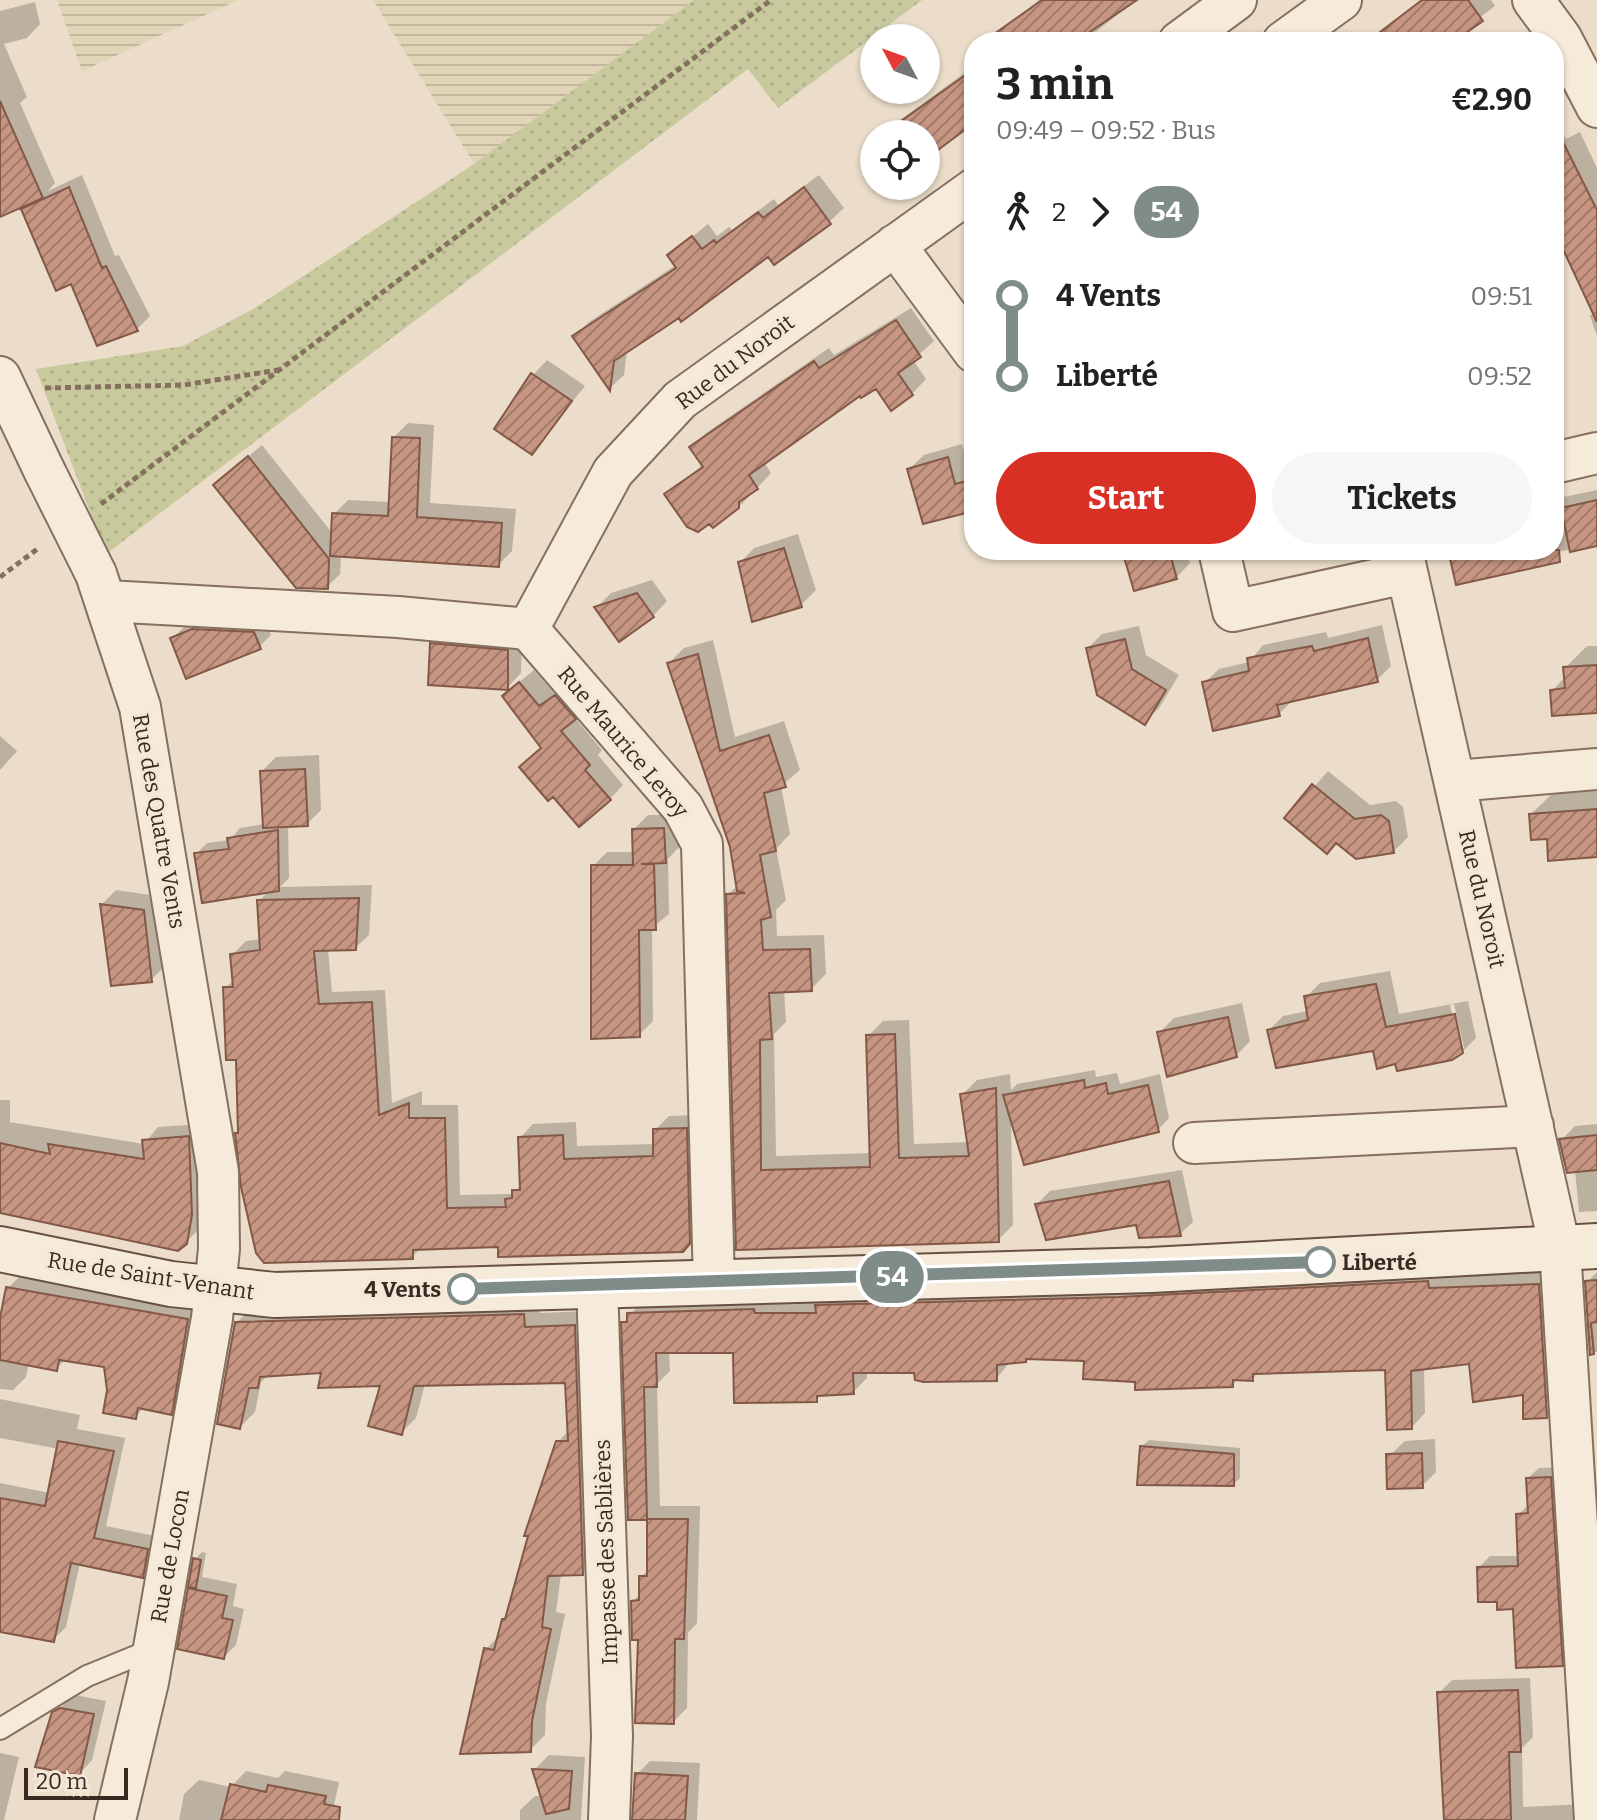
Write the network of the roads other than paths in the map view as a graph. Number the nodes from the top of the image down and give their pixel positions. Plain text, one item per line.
1 (1236, 0) edge
2 (1252, 0) edge
3 (1341, 0) edge
4 (1533, 0) edge
5 (1193, 32) edge
6 (1275, 32) edge
7 (1296, 32) edge
8 (1557, 32) edge
9 (1564, 44) edge
10 (1597, 107) edge
11 (964, 196) edge
12 (895, 245) junction
13 (964, 338) edge
14 (3, 383) edge
15 (1597, 453) edge
16 (1564, 461) edge
17 (1221, 560) edge
18 (1404, 562) edge
19 (101, 587) junction
20 (528, 629) junction
21 (1597, 769) edge
22 (1455, 781) junction
23 (1533, 1126) junction
24 (1194, 1143) dead end
25 (1578, 1247) edge
26 (0, 1249) edge
27 (597, 1284) junction
28 (714, 1284) junction
29 (213, 1290) junction
30 (153, 1649) junction
31 (0, 1729) edge
32 (115, 1820) edge
33 (609, 1820) edge
34 (1595, 1820) edge

1 - 5 street
2 - 6 street
3 - 7 street
4 - 8 street
9 - 10 street
11 - 12 street, Rue du Noroit
12 - 13 street
12 - 20 street, Rue du Noroit
14 - 19 street, Rue des Quatre Vents, bridge
15 - 16 street
17 - 18 street
18 - 22 street, Rue du Noroit
19 - 20 street
19 - 29 street, Rue des Quatre Vents
20 - 28 street, Rue Maurice Leroy
21 - 22 street
22 - 23 street, Rue du Noroit
23 - 24 street
23 - 25 street, Rue du Noroit
25 - 28 main road, Rue de Saint-Venant
25 - 34 street, Rue du Noroit
26 - 29 main road, Rue de Saint-Venant
27 - 28 main road, Rue de Saint-Venant
27 - 29 main road, Rue de Saint-Venant
27 - 33 street, Impasse des Sablières
29 - 30 street, Rue de Locon
30 - 31 lane
30 - 32 street, Rue de Locon

